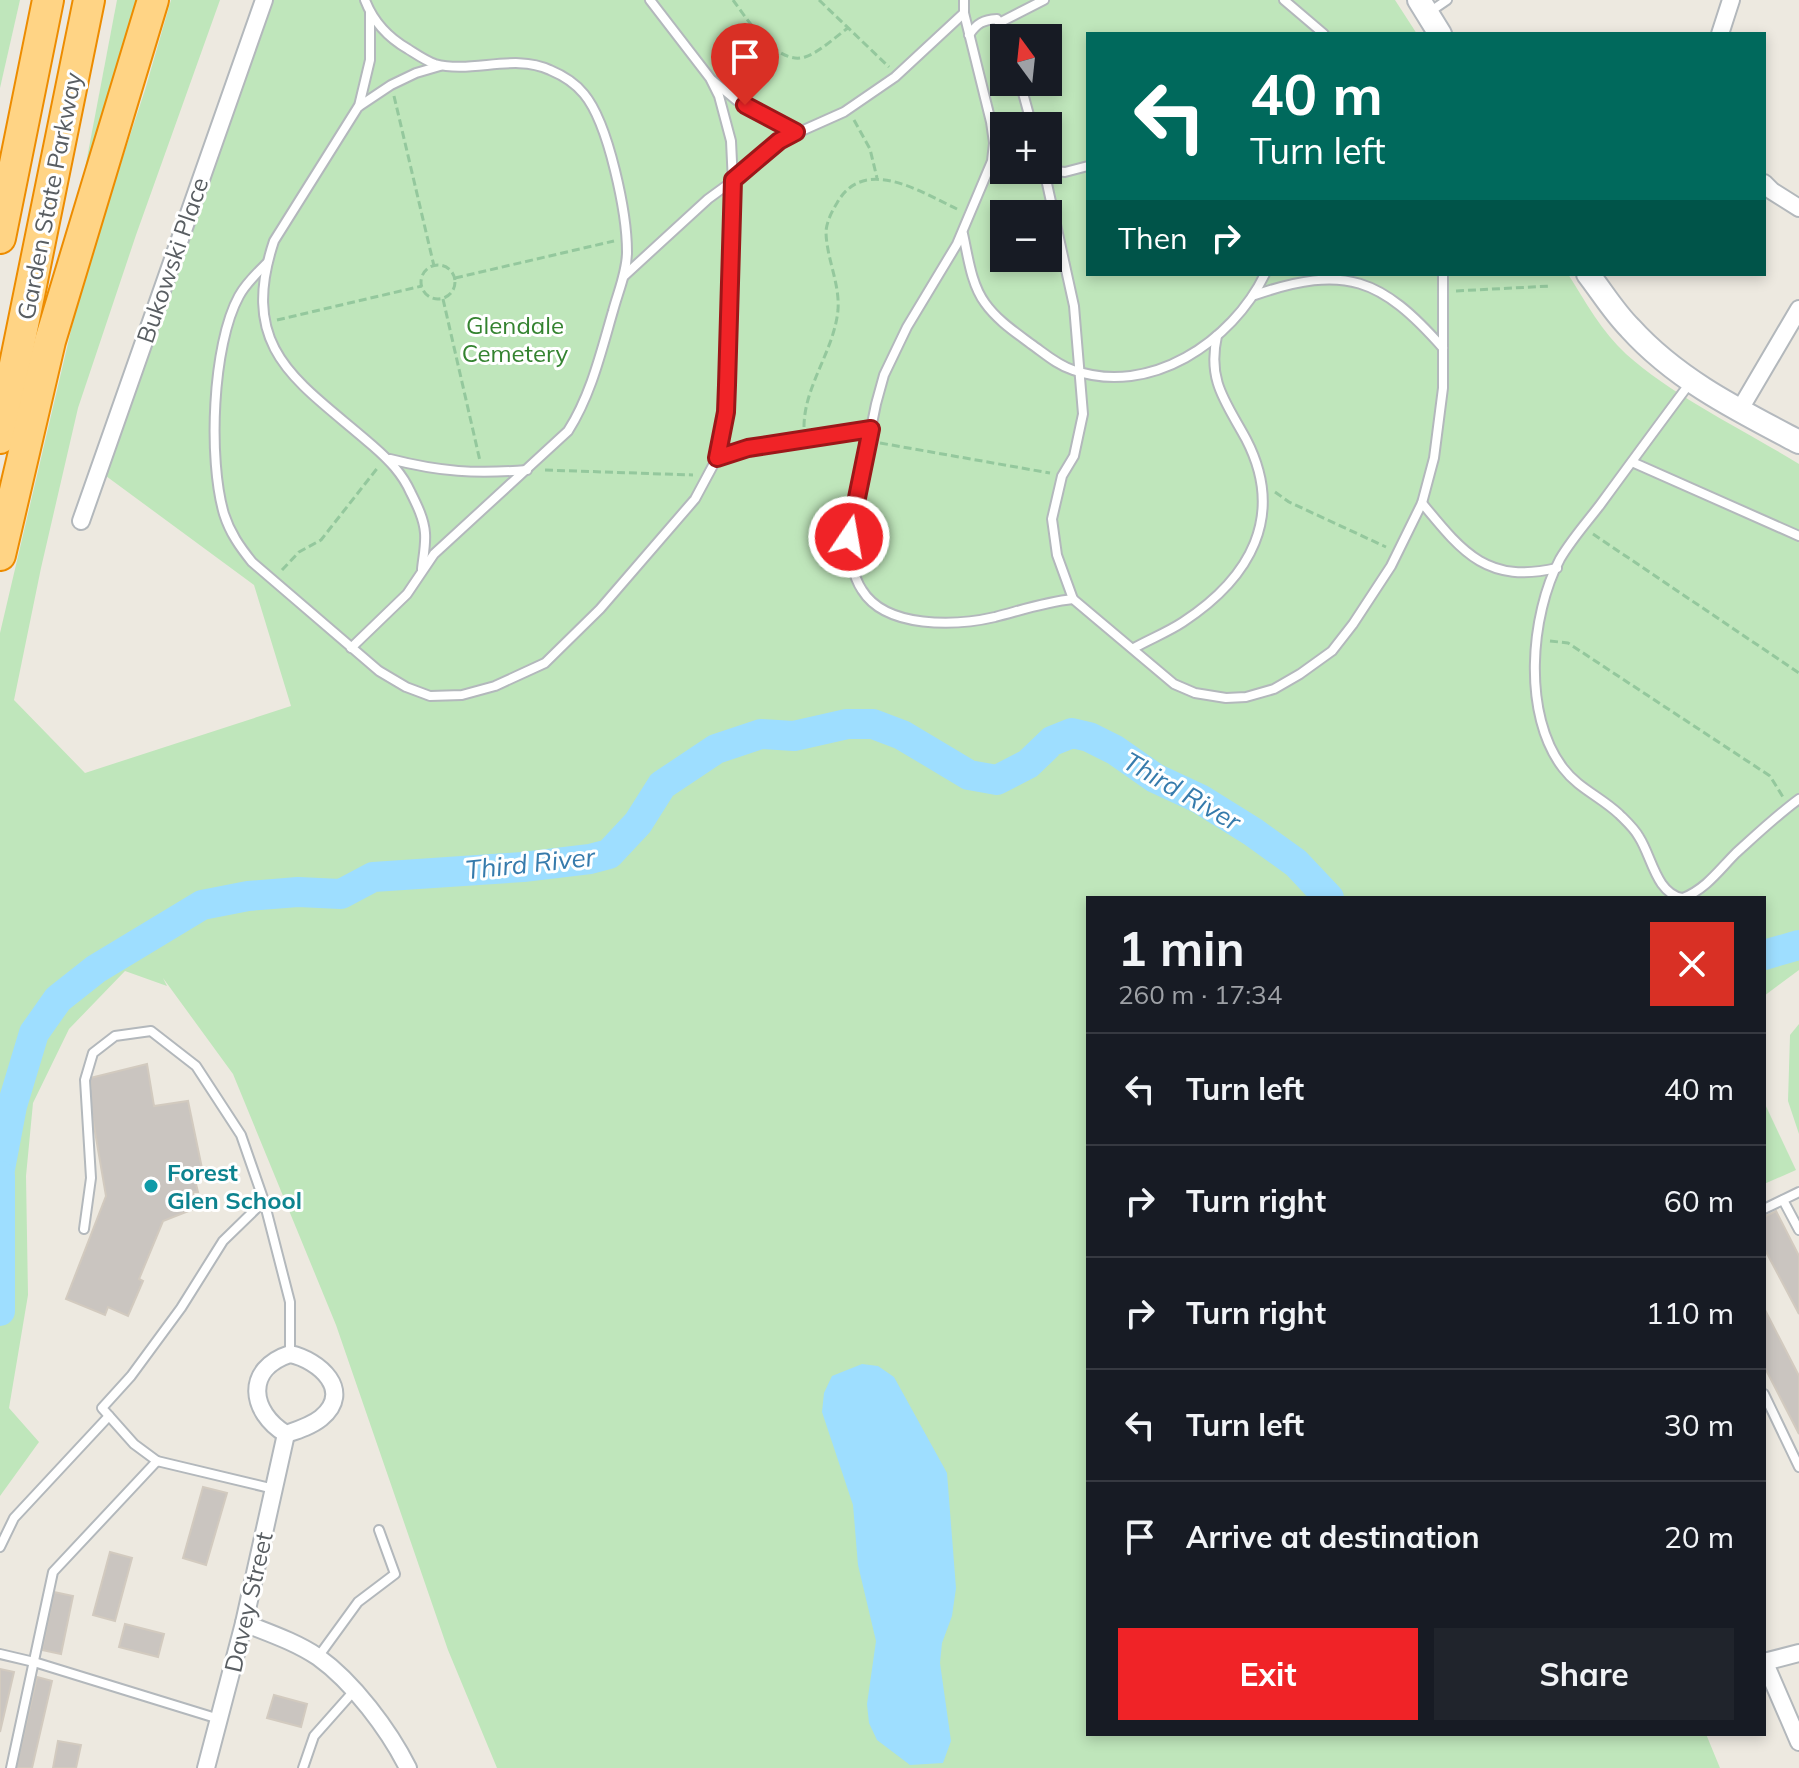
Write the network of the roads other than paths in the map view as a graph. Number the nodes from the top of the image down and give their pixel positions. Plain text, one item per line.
1 (48, 0) edge
2 (89, 0) edge
3 (153, 0) edge
4 (264, 0) edge
5 (365, 0) edge
6 (650, 0) edge
7 (964, 0) edge
8 (1044, 0) edge
9 (1284, 0) edge
10 (1447, 0) edge
11 (1731, 0) edge
12 (1423, 7) edge
13 (370, 11) junction
14 (964, 13) junction
15 (999, 23) joint
16 (1320, 32) edge
17 (1439, 32) edge
18 (1721, 32) edge
19 (969, 35) junction
20 (442, 65) junction
21 (710, 78) junction
22 (358, 107) junction
23 (796, 132) junction
24 (1086, 167) edge
25 (1062, 172) edge
26 (733, 180) junction
27 (1047, 184) edge
28 (1766, 185) edge
29 (1799, 208) edge
30 (963, 233) junction
31 (0, 238) edge
32 (267, 263) junction
33 (1264, 276) edge
34 (1443, 276) edge
35 (1590, 276) edge
36 (623, 277) junction
37 (1255, 295) junction
38 (1799, 309) edge
39 (1217, 336) junction
40 (1443, 348) junction
41 (1079, 372) junction
42 (1691, 381) junction
43 (1739, 411) junction
44 (871, 429) junction
45 (0, 438) edge
46 (1799, 442) edge
47 (388, 458) junction
48 (717, 458) junction
49 (1632, 462) junction
50 (528, 470) junction
51 (1422, 503) junction
52 (81, 521) dead end
53 (1799, 536) edge
54 (0, 555) edge
55 (1557, 568) junction
56 (421, 574) junction
57 (1073, 599) junction
58 (351, 648) junction
59 (1134, 648) junction
60 (1799, 799) edge
61 (1672, 896) edge
62 (1688, 896) edge
63 (1799, 1192) edge
64 (1783, 1200) junction
65 (264, 1201) junction
66 (1766, 1208) edge
67 (84, 1229) dead end
68 (1799, 1230) edge
69 (290, 1354) junction
70 (1766, 1398) edge
71 (109, 1416) junction
72 (286, 1434) junction
73 (157, 1461) junction
74 (1799, 1467) edge
75 (274, 1489) junction
76 (379, 1530) dead end
77 (0, 1547) edge
78 (244, 1623) junction
79 (1799, 1653) edge
80 (0, 1654) edge
81 (318, 1657) junction
82 (1766, 1661) edge
83 (34, 1662) junction
84 (1766, 1667) edge
85 (353, 1692) junction
86 (219, 1719) junction
87 (1799, 1742) edge
88 (11, 1768) edge
89 (206, 1768) edge
90 (303, 1768) edge
91 (408, 1768) edge

1 - 31 highway, Garden State Parkway
2 - 45 highway, Garden State Parkway
3 - 54 highway
4 - 52 street, Bukowski Place
5 - 13 lane
6 - 21 lane
7 - 14 lane
8 - 15 lane
9 - 16 lane
10 - 12 lane
11 - 18 street
12 - 17 street
13 - 20 lane
13 - 22 lane
14 - 19 lane
14 - 23 lane
15 - 19 lane
19 - 30 lane
20 - 22 lane
20 - 36 lane
21 - 23 lane
21 - 26 lane
22 - 32 lane
23 - 26 lane
24 - 25 lane
26 - 36 lane
26 - 48 lane
27 - 41 lane
28 - 29 street
30 - 41 lane
30 - 44 lane
32 - 47 lane
32 - 58 lane
33 - 37 lane
34 - 40 lane
35 - 42 street
36 - 50 lane
37 - 39 lane
37 - 40 lane
38 - 43 street
39 - 41 lane
39 - 59 lane
40 - 51 lane
41 - 57 lane
42 - 43 street
42 - 49 lane
43 - 46 street
44 - 48 lane
44 - 57 lane
47 - 50 lane
47 - 56 lane
48 - 58 lane
49 - 53 lane
49 - 55 lane
50 - 56 lane
51 - 55 lane
51 - 59 lane
55 - 61 lane
56 - 58 lane
57 - 59 lane
60 - 62 lane
63 - 64 lane
64 - 66 lane
64 - 68 lane
65 - 67 lane
65 - 69 lane
65 - 71 lane
69 - 72 street
69 - 72 street
70 - 74 lane
71 - 73 lane
71 - 77 lane
72 - 75 street, Davey Street
73 - 75 lane
73 - 83 lane
75 - 78 street, Davey Street
76 - 81 lane
78 - 81 street
78 - 86 street, Davey Street
79 - 82 street
80 - 83 lane
81 - 85 street
83 - 86 lane
83 - 88 lane
84 - 87 street
85 - 90 lane
85 - 91 street
86 - 89 street, Davey Street

